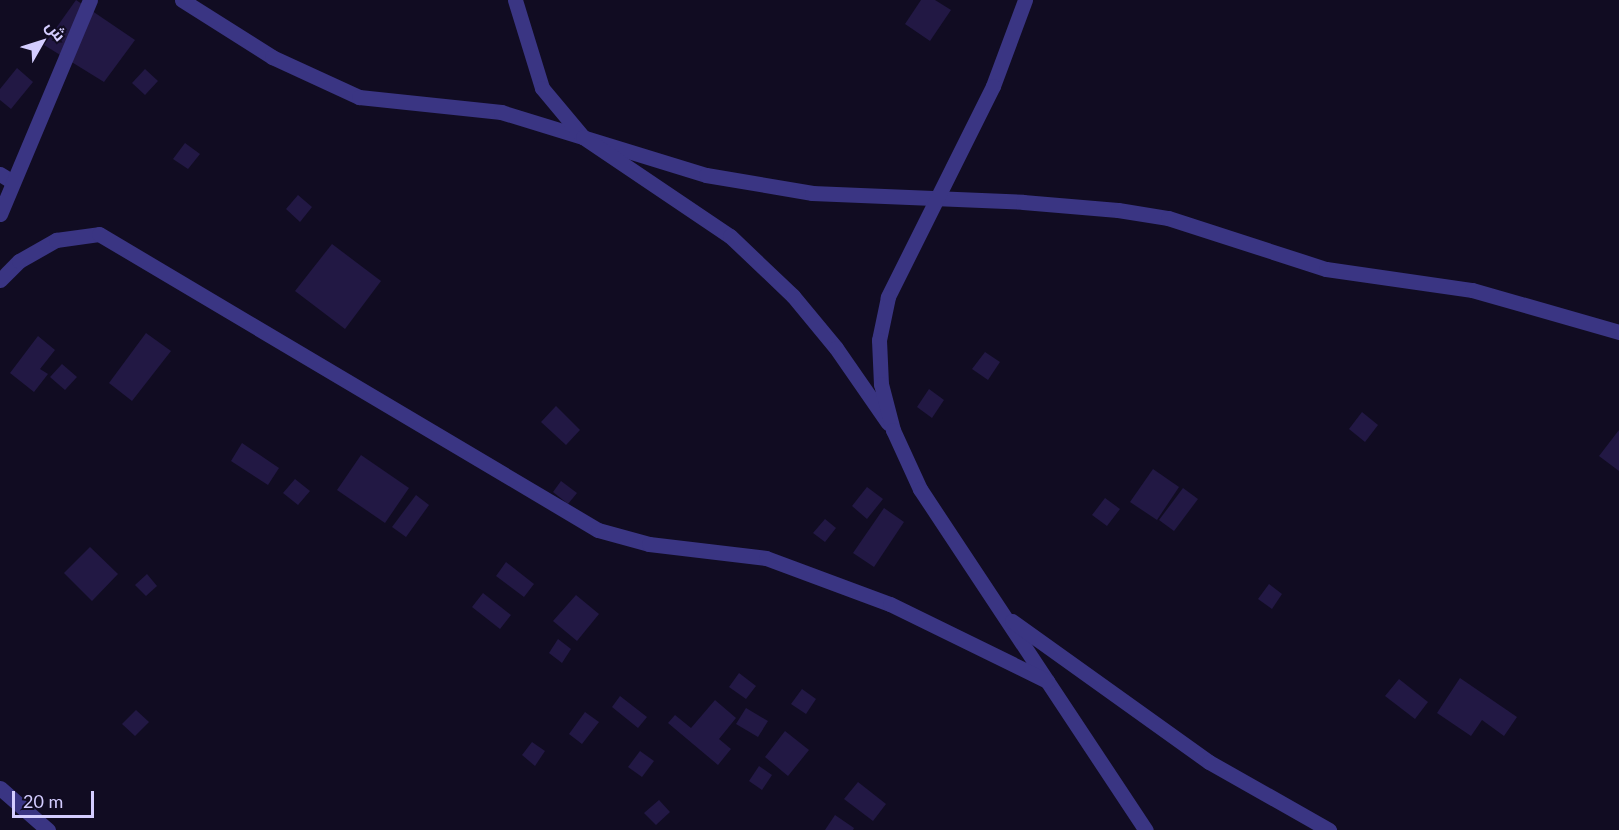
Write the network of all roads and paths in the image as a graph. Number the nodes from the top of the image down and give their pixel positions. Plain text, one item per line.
1 (90, 0) edge
2 (182, 0) edge
3 (515, 0) edge
4 (1025, 0) edge
5 (583, 137) junction
6 (6, 178) edge
7 (937, 200) junction
8 (0, 214) edge
9 (0, 280) edge
10 (1619, 332) edge
11 (893, 430) junction
12 (1005, 616) junction
13 (1047, 681) junction
14 (0, 788) edge
15 (48, 830) edge
16 (1146, 830) edge
17 (1329, 830) edge

1 - 6 street
2 - 5 street
3 - 5 street
4 - 7 street
5 - 7 street
5 - 11 street
6 - 8 street
7 - 10 street
7 - 11 street
9 - 13 street
11 - 12 street
12 - 13 street
12 - 17 street
13 - 16 street
14 - 15 street

